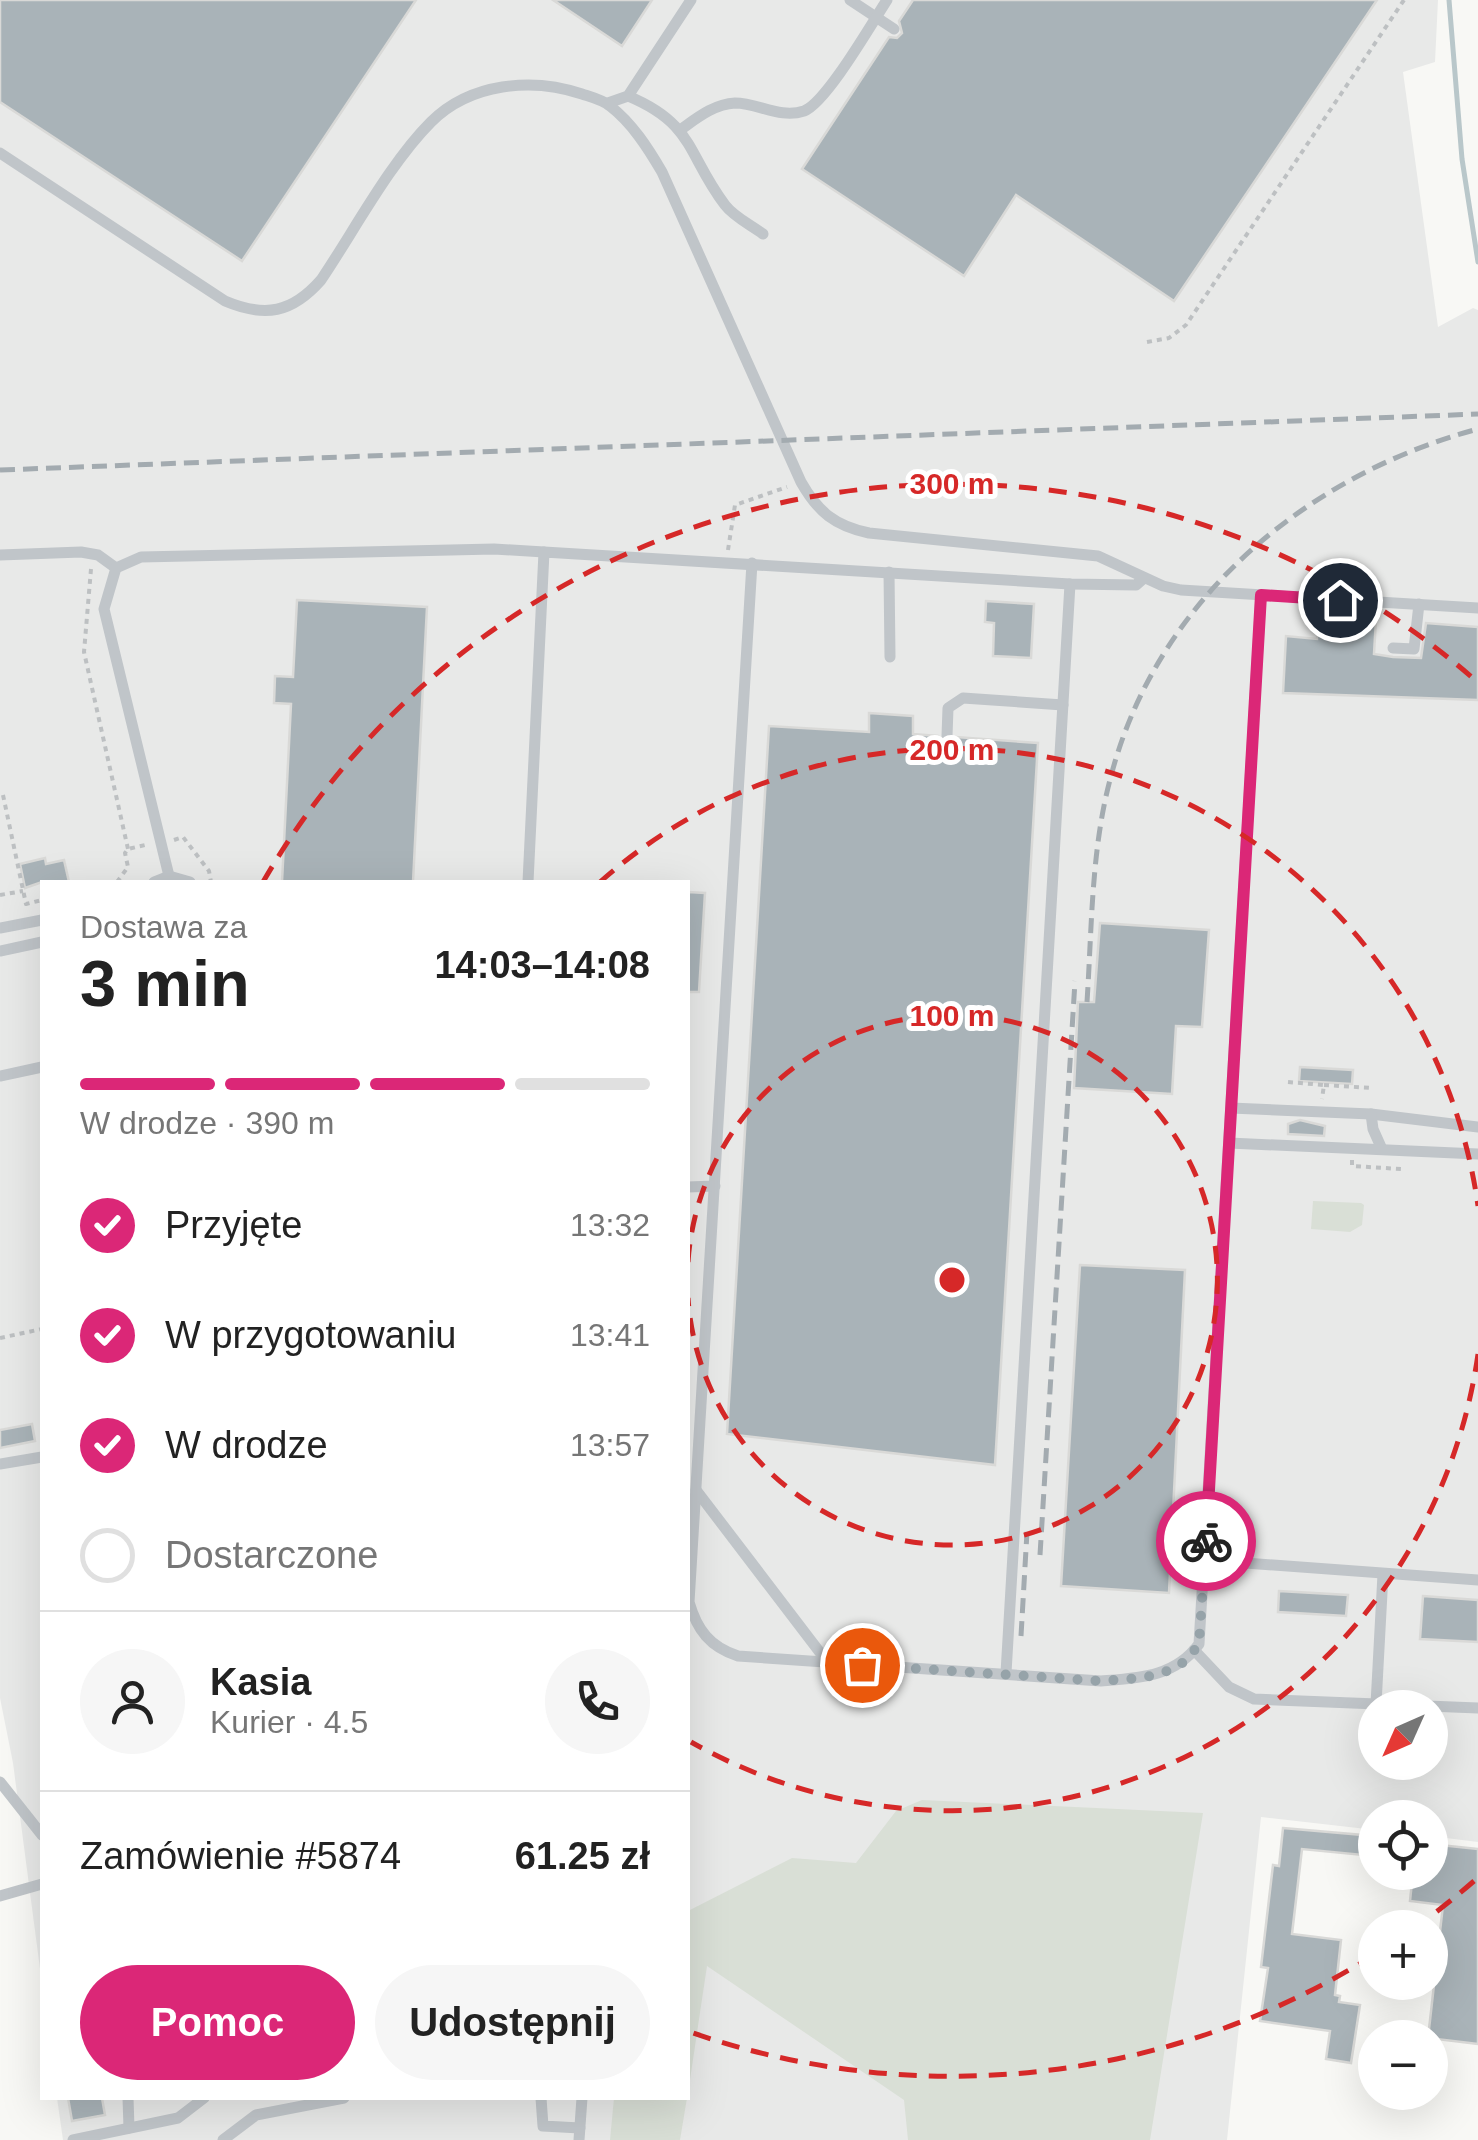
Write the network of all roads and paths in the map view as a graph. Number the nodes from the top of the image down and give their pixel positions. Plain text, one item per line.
1 (691, 0) edge
2 (850, 0) edge
3 (887, 0) edge
4 (1404, 0) edge
5 (876, 17) junction
6 (894, 29) dead end
7 (628, 96) junction
8 (608, 103) junction
9 (680, 130) junction
10 (0, 153) edge
11 (763, 234) dead end
12 (1147, 342) dead end
13 (788, 487) dead end
14 (728, 550) dead end
15 (544, 552) junction
16 (0, 555) edge
17 (752, 563) junction
18 (91, 568) dead end
19 (116, 568) junction
20 (890, 572) junction
21 (1144, 578) junction
22 (1070, 584) junction
23 (1261, 595) junction
24 (1419, 604) junction
25 (1478, 608) edge
26 (1393, 648) dead end
27 (890, 657) dead end
28 (1063, 705) junction
29 (947, 736) dead end
30 (3, 795) dead end
31 (174, 840) dead end
32 (145, 845) dead end
33 (128, 849) junction
34 (169, 876) junction
35 (118, 880) edge
36 (159, 880) edge
37 (183, 880) edge
38 (211, 880) edge
39 (528, 880) edge
40 (24, 890) junction
41 (0, 895) edge
42 (40, 900) edge
43 (40, 920) edge
44 (0, 928) edge
45 (40, 942) edge
46 (0, 952) edge
47 (40, 1067) edge
48 (0, 1076) edge
49 (1324, 1085) dead end
50 (1372, 1088) dead end
51 (1231, 1108) junction
52 (1370, 1114) junction
53 (1478, 1127) edge
54 (1229, 1143) junction
55 (1381, 1147) junction
56 (1478, 1154) edge
57 (715, 1186) junction
58 (690, 1187) edge
59 (40, 1329) edge
60 (0, 1338) edge
61 (40, 1457) edge
62 (0, 1464) edge
63 (696, 1490) junction
64 (1205, 1560) junction
65 (690, 1574) edge
66 (1383, 1574) junction
67 (1478, 1580) edge
68 (690, 1608) edge
69 (1194, 1650) junction
70 (828, 1663) junction
71 (1006, 1674) junction
72 (1377, 1690) edge
73 (1358, 1703) edge
74 (1448, 1707) edge
75 (1478, 1708) edge
76 (0, 1782) edge
77 (40, 1832) edge
78 (40, 1885) edge
79 (0, 1896) edge
80 (128, 2100) edge
81 (201, 2100) edge
82 (334, 2100) edge
83 (541, 2100) edge
84 (582, 2100) edge
85 (130, 2128) junction
86 (580, 2134) edge
87 (73, 2140) edge
88 (222, 2140) edge

1 - 7 lane
2 - 5 lane
3 - 5 lane
4 - 12 path
5 - 6 lane
5 - 9 lane
7 - 8 lane
7 - 9 lane
8 - 10 lane
8 - 21 lane
9 - 11 lane
13 - 14 path
15 - 17 lane
15 - 19 lane
15 - 39 lane
16 - 19 lane
17 - 20 lane
17 - 57 lane
18 - 33 path
19 - 34 lane
20 - 22 lane
20 - 27 lane
21 - 22 lane
21 - 23 lane
22 - 28 lane
23 - 24 lane
23 - 51 lane
24 - 25 lane
24 - 26 lane
28 - 29 lane
28 - 71 lane
30 - 40 path
31 - 38 path
32 - 33 path
33 - 35 path
34 - 36 lane
34 - 37 lane
40 - 41 path
40 - 42 path
43 - 44 lane
45 - 46 lane
47 - 48 lane
49 - 50 path
51 - 52 lane
51 - 54 lane
52 - 53 lane
52 - 55 lane
54 - 55 lane
54 - 64 lane
55 - 56 lane
57 - 58 lane
57 - 63 lane
59 - 60 path
61 - 62 lane
63 - 65 lane
63 - 70 lane
64 - 66 lane
64 - 69 lane
66 - 67 lane
66 - 72 lane
68 - 70 lane
69 - 71 lane
69 - 73 lane
70 - 71 lane
74 - 75 lane
76 - 77 lane
78 - 79 lane
80 - 85 lane
81 - 85 lane
82 - 88 lane
83 - 86 lane
84 - 86 lane
85 - 87 lane

